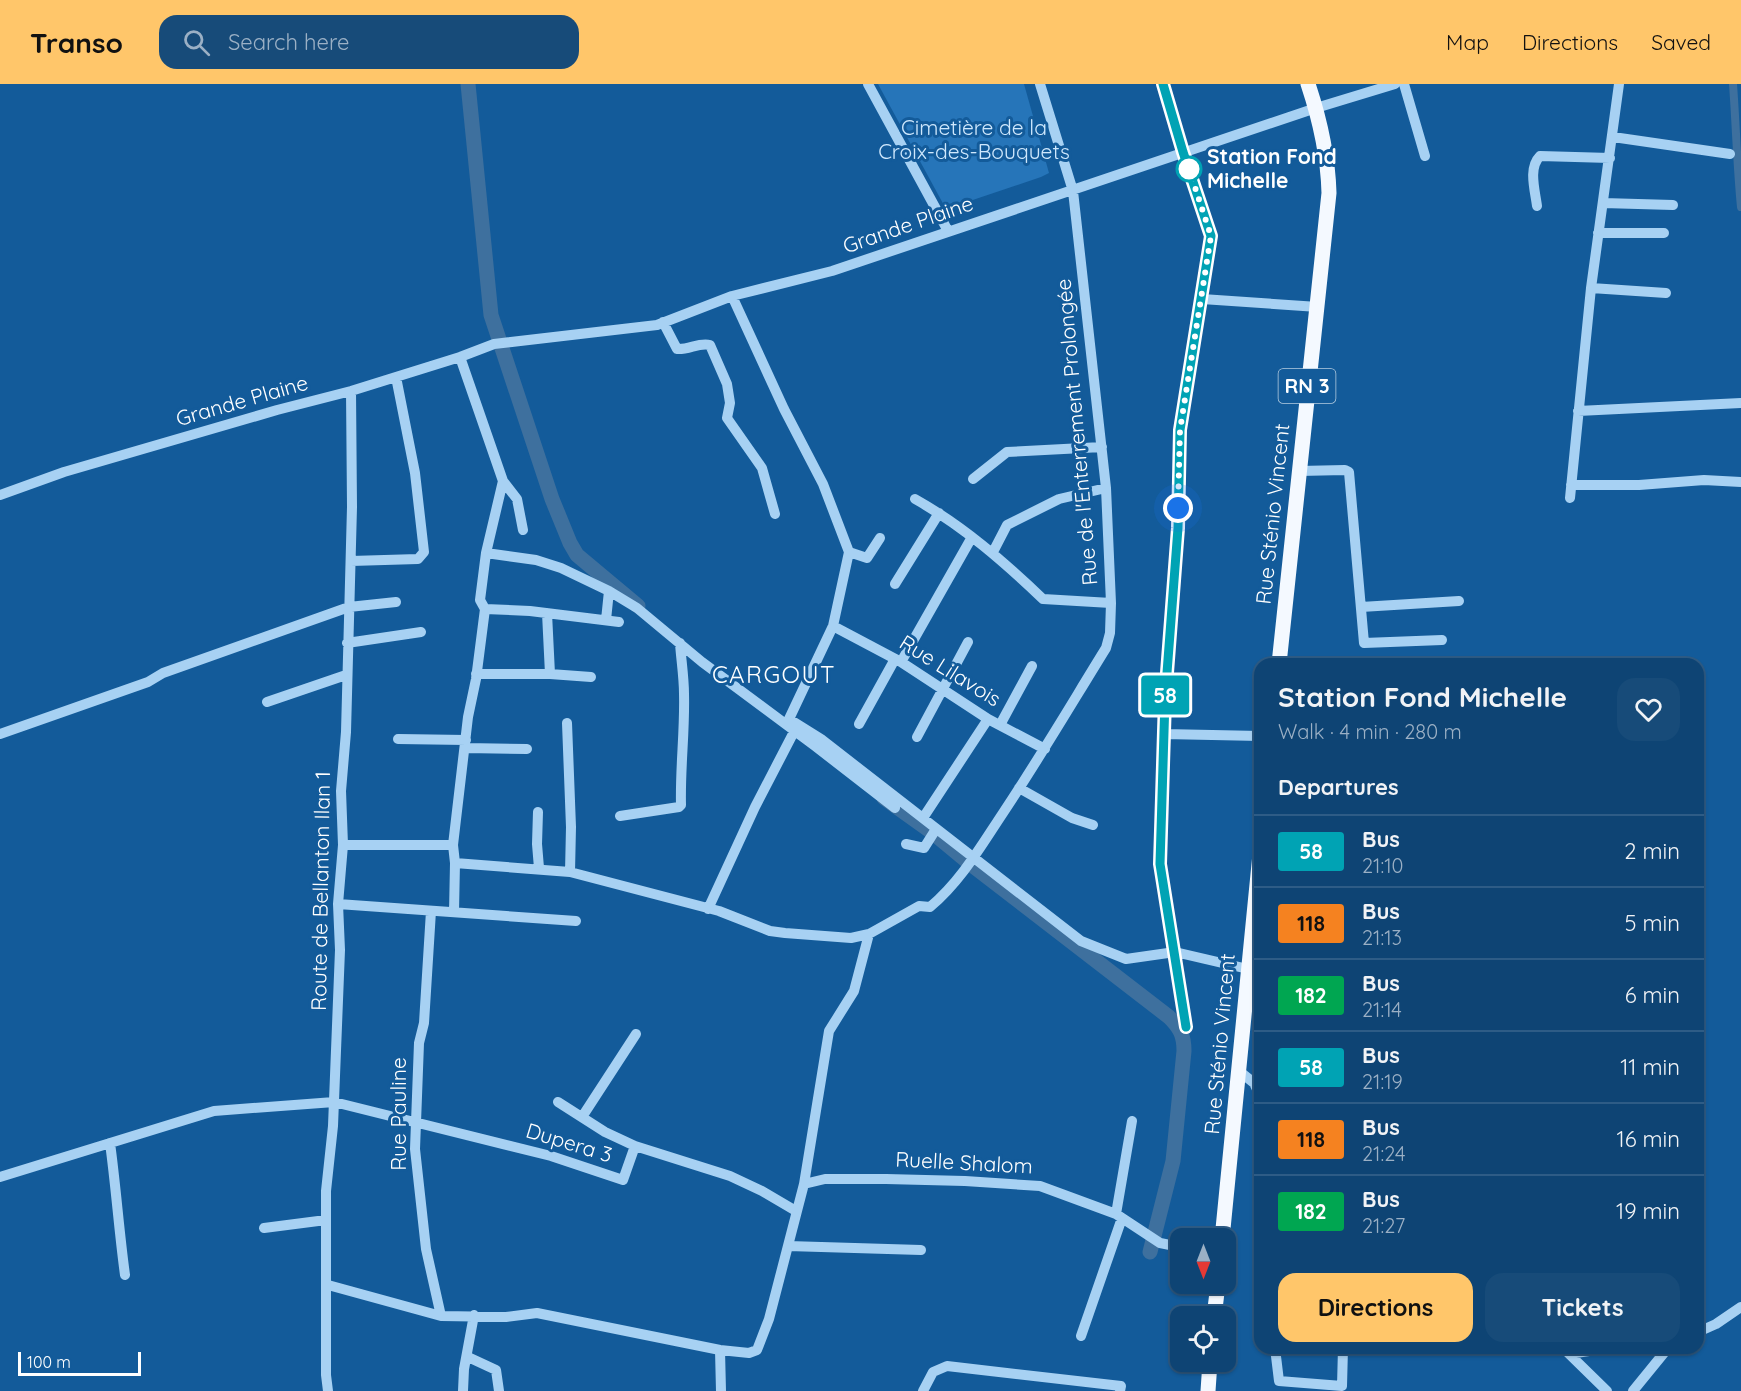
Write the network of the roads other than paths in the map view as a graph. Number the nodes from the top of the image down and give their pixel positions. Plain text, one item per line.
1 (868, 84) edge
2 (1040, 84) edge
3 (1163, 84) edge
4 (1308, 84) edge
5 (1395, 84) edge
6 (1404, 84) edge
7 (1619, 84) edge
8 (1316, 108) junction
9 (1613, 137) junction
10 (1183, 152) junction
11 (1730, 154) dead end
12 (1425, 156) dead end
13 (1610, 158) junction
14 (1073, 191) junction
15 (1603, 203) junction
16 (1672, 205) dead end
17 (1537, 206) dead end
18 (948, 231) junction
19 (1598, 232) junction
20 (1664, 233) dead end
21 (1591, 288) junction
22 (1666, 293) dead end
23 (732, 296) junction
24 (1202, 299) junction
25 (1318, 307) junction
26 (663, 322) junction
27 (460, 357) junction
28 (396, 377) junction
29 (351, 391) junction
30 (1741, 403) edge
31 (1578, 411) junction
32 (1102, 447) junction
33 (1299, 471) junction
34 (973, 479) dead end
35 (503, 481) junction
36 (1741, 482) edge
37 (1571, 485) junction
38 (1106, 489) junction
39 (0, 495) edge
40 (1570, 498) dead end
41 (915, 500) dead end
42 (939, 513) junction
43 (775, 514) dead end
44 (524, 530) dead end
45 (972, 537) junction
46 (880, 538) dead end
47 (849, 552) junction
48 (993, 552) junction
49 (486, 553) junction
50 (351, 561) junction
51 (895, 585) dead end
52 (609, 591) junction
53 (1459, 601) dead end
54 (396, 602) dead end
55 (1111, 603) junction
56 (349, 607) junction
57 (1361, 607) junction
58 (485, 609) junction
59 (547, 613) junction
60 (606, 620) junction
61 (619, 622) dead end
62 (833, 626) junction
63 (421, 632) dead end
64 (1442, 640) dead end
65 (968, 642) dead end
66 (347, 643) junction
67 (680, 643) junction
68 (1280, 658) edge
69 (898, 660) junction
70 (1032, 666) dead end
71 (476, 674) junction
72 (550, 674) junction
73 (346, 675) junction
74 (591, 677) dead end
75 (942, 690) junction
76 (267, 702) dead end
77 (988, 719) junction
78 (567, 723) dead end
79 (859, 724) dead end
80 (1000, 725) junction
81 (796, 727) junction
82 (0, 734) edge
83 (1164, 734) junction
84 (1254, 736) edge
85 (917, 737) dead end
86 (398, 739) dead end
87 (818, 742) junction
88 (465, 744) junction
89 (527, 749) dead end
90 (1045, 749) junction
91 (1019, 788) junction
92 (895, 808) dead end
93 (538, 812) dead end
94 (620, 816) dead end
95 (923, 819) junction
96 (1093, 825) dead end
97 (934, 832) junction
98 (906, 844) dead end
99 (343, 845) junction
100 (453, 845) junction
101 (971, 862) junction
102 (455, 863) junction
103 (539, 868) junction
104 (570, 872) junction
105 (338, 904) junction
106 (708, 909) junction
107 (431, 911) junction
108 (454, 912) junction
109 (576, 921) dead end
110 (1254, 923) edge
111 (869, 934) junction
112 (1175, 952) junction
113 (1248, 969) junction
114 (1186, 1027) dead end
115 (636, 1034) dead end
116 (1239, 1071) junction
117 (1254, 1083) edge
118 (334, 1102) junction
119 (558, 1102) dead end
120 (582, 1118) junction
121 (416, 1121) junction
122 (1132, 1121) dead end
123 (110, 1143) junction
124 (635, 1146) junction
125 (0, 1178) edge
126 (804, 1184) junction
127 (796, 1211) junction
128 (1119, 1216) junction
129 (326, 1220) junction
130 (264, 1228) dead end
131 (1223, 1228) edge
132 (1170, 1245) edge
133 (788, 1246) junction
134 (921, 1250) dead end
135 (125, 1275) dead end
136 (328, 1285) junction
137 (1741, 1307) edge
138 (474, 1315) junction
139 (441, 1316) junction
140 (1704, 1329) edge
141 (1081, 1336) dead end
142 (720, 1350) junction
143 (1276, 1354) edge
144 (1343, 1354) edge
145 (1569, 1354) edge
146 (1663, 1354) edge
147 (468, 1357) junction
148 (1209, 1372) edge
149 (1279, 1381) junction
150 (1343, 1389) edge
151 (328, 1391) edge
152 (463, 1391) edge
153 (499, 1391) edge
154 (721, 1391) edge
155 (923, 1391) edge
156 (1120, 1391) edge
157 (1208, 1391) edge
158 (1292, 1391) edge
159 (1607, 1391) edge
160 (1633, 1391) edge

1 - 18 street
2 - 14 street, Rue de l'Enterrement Prolongée
3 - 10 street
4 - 8 main road, Rue Sténio Vincent / RN 3
5 - 8 street, Grande Plaine
6 - 12 street
7 - 9 street
8 - 10 street, Grande Plaine
8 - 25 main road, Rue Sténio Vincent / RN 3
9 - 11 street
9 - 13 street
10 - 14 street, Grande Plaine
10 - 24 street
13 - 15 street
13 - 17 street
14 - 18 street, Grande Plaine
14 - 32 street, Rue de l'Enterrement Prolongée
15 - 16 street
15 - 19 street
18 - 23 street, Grande Plaine
19 - 20 street
19 - 21 street
21 - 22 street
21 - 31 street
23 - 26 street, Grande Plaine
23 - 47 street
24 - 25 street
24 - 83 street
25 - 33 main road, Rue Sténio Vincent / RN 3
26 - 27 street, Grande Plaine
26 - 43 street
27 - 28 street, Grande Plaine
27 - 35 street
28 - 29 street, Grande Plaine
28 - 50 street
29 - 39 street, Grande Plaine
29 - 50 street, Route de Bellanton Ilan 1
30 - 31 street
31 - 37 street
32 - 34 street
32 - 38 street, Rue de l'Enterrement Prolongée
33 - 57 street
33 - 68 main road, Rue Sténio Vincent / RN 3
35 - 44 street
35 - 49 street
36 - 37 street
37 - 40 street
38 - 48 street
38 - 55 street, Rue de l'Enterrement Prolongée
41 - 42 street
42 - 45 street
42 - 51 street
45 - 48 street
45 - 69 street
46 - 47 street
47 - 62 street
48 - 55 street
49 - 52 street
49 - 58 street
50 - 56 street, Route de Bellanton Ilan 1
52 - 60 street
52 - 67 street
53 - 57 street
54 - 56 street
55 - 90 street, Rue de l'Enterrement Prolongée
56 - 66 street, Route de Bellanton Ilan 1
56 - 82 street
57 - 64 street
58 - 59 street
58 - 71 street
59 - 60 street
59 - 72 street
60 - 61 street
62 - 69 street, Rue Lilavois
62 - 81 street
63 - 66 street
65 - 75 street
66 - 73 street, Route de Bellanton Ilan 1
67 - 81 street
67 - 94 street
69 - 75 street, Rue Lilavois
69 - 79 street
70 - 80 street
71 - 72 street
71 - 88 street
72 - 74 street
73 - 76 street
73 - 99 street, Route de Bellanton Ilan 1
75 - 77 street, Rue Lilavois
75 - 85 street
77 - 80 street, Rue Lilavois
77 - 95 street
78 - 104 street
80 - 90 street, Rue Lilavois
81 - 87 street
81 - 106 street
83 - 84 street
83 - 112 street
86 - 88 street
87 - 92 street
87 - 95 street
88 - 89 street
88 - 100 street
90 - 91 street, Rue de l'Enterrement Prolongée
91 - 96 street
91 - 101 street, Rue de l'Enterrement Prolongée
93 - 103 street
95 - 97 street
97 - 98 street
97 - 101 street
99 - 100 street
99 - 105 street, Route de Bellanton Ilan 1
100 - 102 street
101 - 111 street, Rue de l'Enterrement Prolongée
101 - 112 street
102 - 103 street, Rue de l'Enterrement Prolongée
102 - 108 street
103 - 104 street, Rue de l'Enterrement Prolongée
104 - 106 street, Rue de l'Enterrement Prolongée
105 - 107 street
105 - 118 street, Route de Bellanton Ilan 1
106 - 111 street, Rue de l'Enterrement Prolongée
107 - 108 street
107 - 121 street, Rue Pauline
108 - 109 street
110 - 113 main road, Rue Sténio Vincent
111 - 126 street
112 - 113 street
112 - 114 street
113 - 116 main road, Rue Sténio Vincent
115 - 120 street
116 - 117 street
116 - 131 main road, Rue Sténio Vincent
118 - 121 street, Dupera 3
118 - 123 street, Dupera 3
118 - 129 street, Route de Bellanton Ilan 1
119 - 120 street
120 - 124 street
121 - 124 street, Dupera 3
121 - 139 street, Rue Pauline
122 - 128 street
123 - 125 street, Dupera 3
123 - 135 street
124 - 127 street, Dupera 3
126 - 127 street
126 - 128 street, Ruelle Shalom
127 - 133 street
128 - 132 street, Ruelle Shalom
128 - 141 street
129 - 130 street
129 - 136 street, Route de Bellanton Ilan 1
133 - 134 street
133 - 142 street
136 - 139 street
136 - 151 street, Route de Bellanton Ilan 1
137 - 140 street
138 - 139 street
138 - 142 street
138 - 147 street
142 - 154 street
143 - 149 street
144 - 150 street
145 - 159 street
146 - 160 street
147 - 152 street
147 - 153 street
148 - 157 main road
149 - 150 street
149 - 158 street
155 - 156 street

